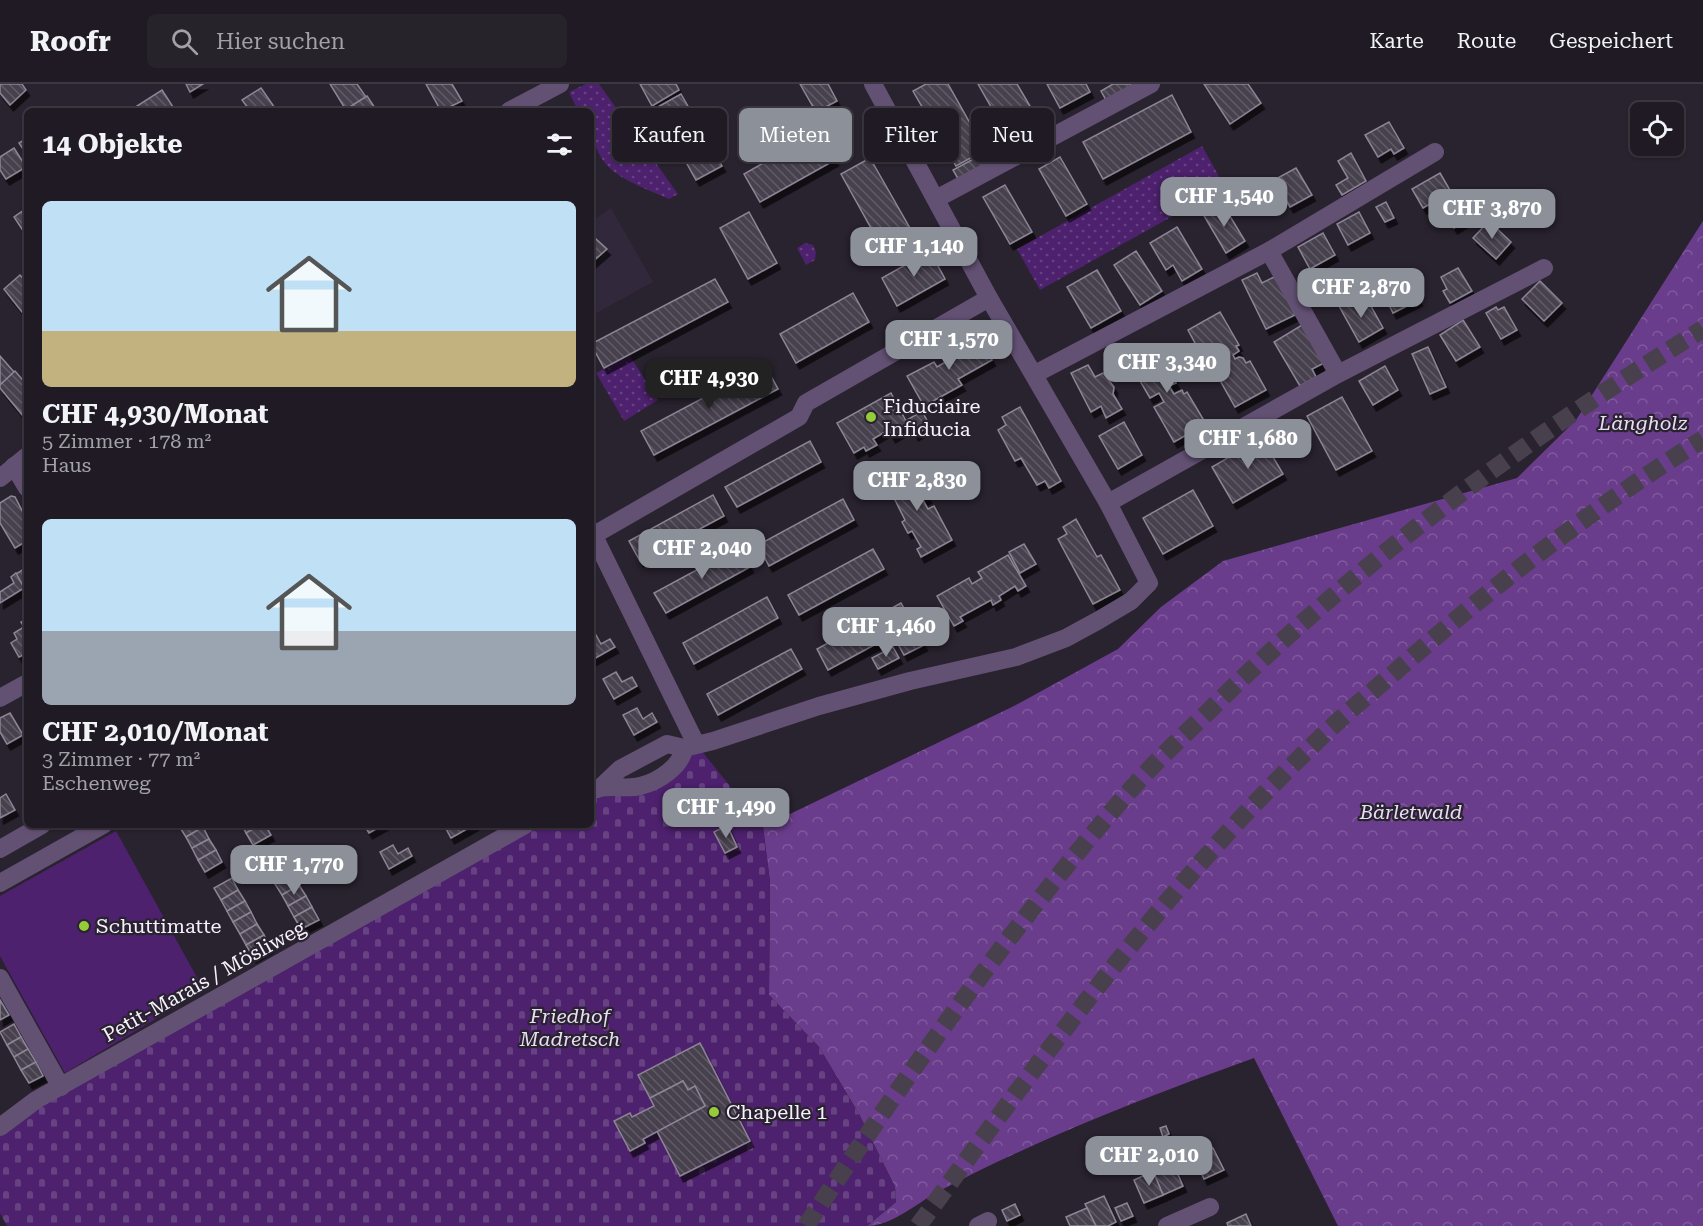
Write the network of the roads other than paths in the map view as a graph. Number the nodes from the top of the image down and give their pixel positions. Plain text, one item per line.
1 (560, 84) edge
2 (873, 84) edge
3 (1151, 84) edge
4 (515, 108) edge
5 (1435, 152) dead end
6 (936, 200) junction
7 (1269, 251) junction
8 (1544, 268) dead end
9 (989, 298) junction
10 (1035, 374) junction
11 (1338, 374) junction
12 (21, 461) edge
13 (0, 478) edge
14 (1108, 503) junction
15 (594, 539) edge
16 (24, 685) edge
17 (0, 698) edge
18 (690, 746) junction
19 (596, 789) edge
20 (37, 828) edge
21 (98, 828) edge
22 (520, 828) edge
23 (0, 849) edge
24 (0, 883) edge
25 (0, 978) edge
26 (61, 1087) junction
27 (0, 1127) edge
28 (1210, 1206) dead end
29 (1167, 1226) edge

1 - 4 street
2 - 6 street
3 - 6 street
5 - 7 street
6 - 9 street
7 - 10 street
7 - 11 street
8 - 11 street
9 - 10 street
9 - 15 street
10 - 14 street
11 - 14 street
12 - 13 street
14 - 18 street
15 - 18 street
16 - 17 street
18 - 19 street
18 - 19 street
20 - 23 street
21 - 24 street
22 - 26 street, Petit-Marais / Mösliweg
25 - 26 street
26 - 27 street, Petit-Marais / Mösliweg
28 - 29 street

